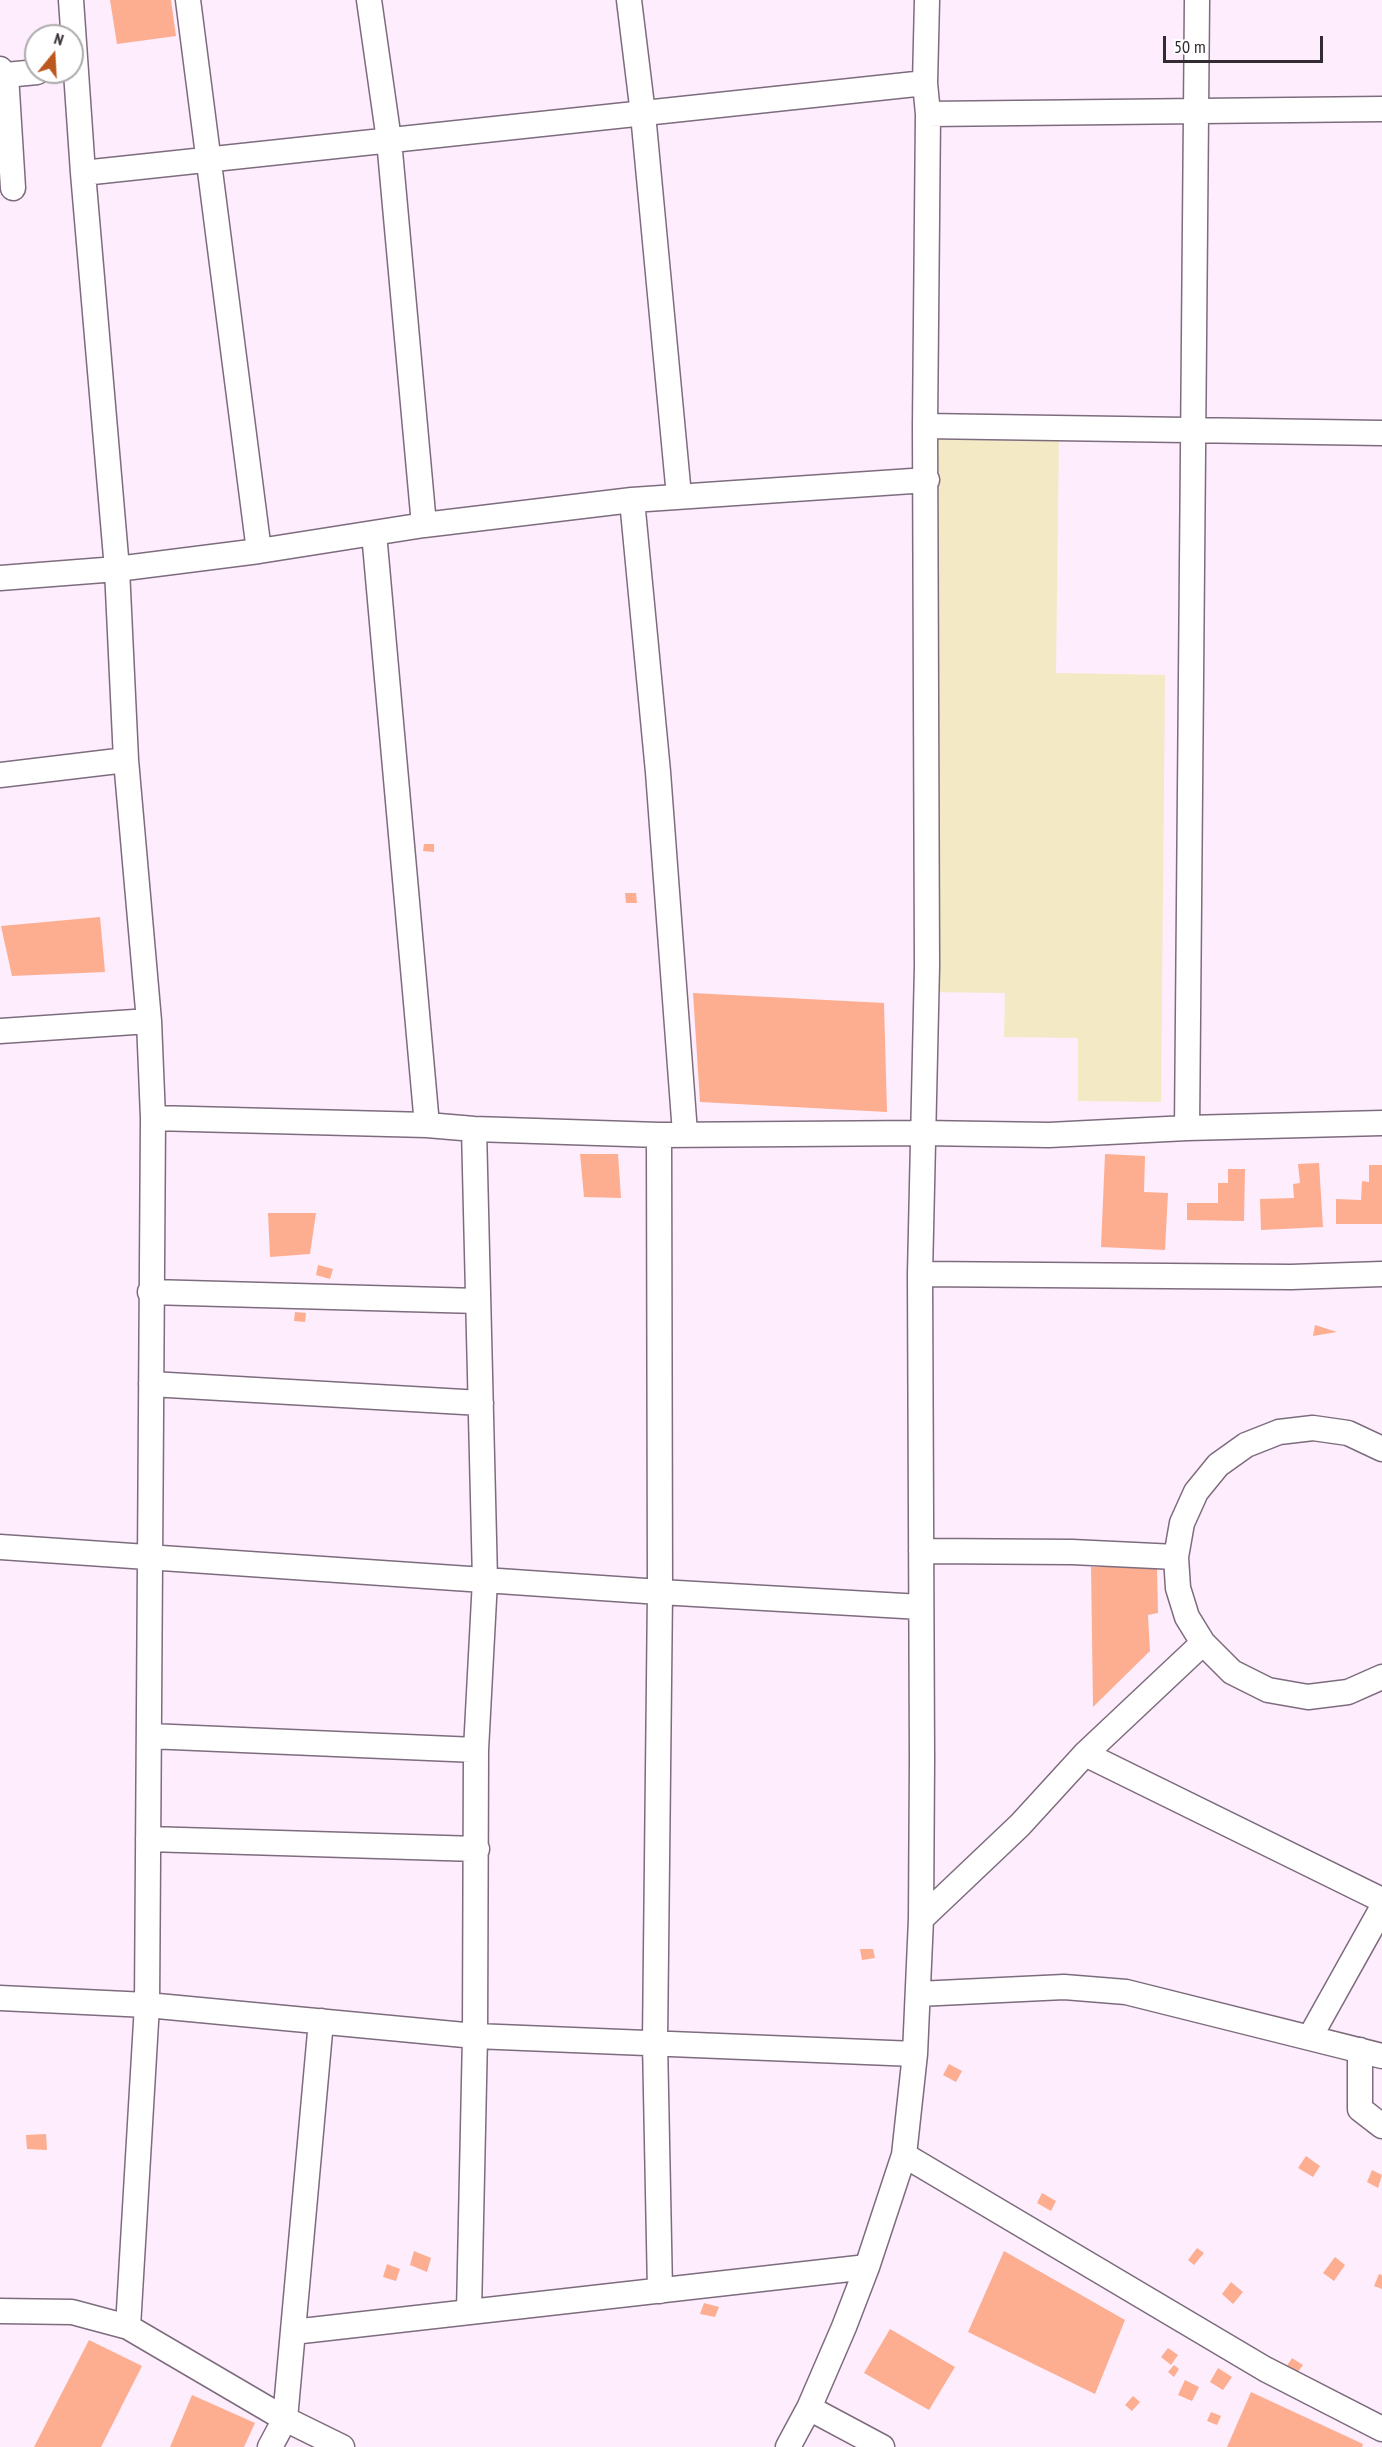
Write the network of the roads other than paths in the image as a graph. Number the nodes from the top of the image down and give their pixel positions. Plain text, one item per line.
1 (71, 0) edge
2 (188, 0) edge
3 (369, 0) edge
4 (628, 0) edge
5 (927, 0) edge
6 (1197, 0) edge
7 (72, 24) edge
8 (3, 72) edge
9 (24, 72) edge
10 (924, 83) junction
11 (75, 84) edge
12 (1382, 109) edge
13 (1196, 111) junction
14 (643, 114) junction
15 (928, 114) junction
16 (389, 140) junction
17 (208, 159) junction
18 (83, 173) junction
19 (13, 188) dead end
20 (925, 426) junction
21 (1192, 430) junction
22 (1382, 434) edge
23 (927, 480) junction
24 (679, 496) junction
25 (632, 500) junction
26 (424, 525) junction
27 (374, 533) junction
28 (259, 551) junction
29 (117, 569) junction
30 (0, 578) edge
31 (126, 760) junction
32 (0, 775) edge
33 (149, 1021) junction
34 (0, 1030) edge
35 (153, 1118) junction
36 (1382, 1123) edge
37 (427, 1125) junction
38 (1187, 1128) junction
39 (474, 1129) junction
40 (922, 1132) junction
41 (685, 1133) junction
42 (659, 1134) junction
43 (920, 1274) junction
44 (1382, 1274) edge
45 (150, 1292) junction
46 (478, 1301) junction
47 (151, 1384) junction
48 (481, 1403) junction
49 (1382, 1449) edge
50 (0, 1547) edge
51 (921, 1551) junction
52 (151, 1557) junction
53 (1176, 1557) junction
54 (485, 1580) junction
55 (660, 1592) junction
56 (921, 1607) junction
57 (1203, 1643) junction
58 (1382, 1677) edge
59 (149, 1736) junction
60 (476, 1750) junction
61 (1085, 1754) junction
62 (148, 1839) junction
63 (477, 1849) junction
64 (1382, 1900) edge
65 (1382, 1908) edge
66 (921, 1919) junction
67 (918, 1994) junction
68 (0, 1998) edge
69 (147, 2005) junction
70 (321, 2021) junction
71 (475, 2036) junction
72 (1310, 2037) junction
73 (655, 2042) junction
74 (1371, 2053) edge
75 (915, 2054) junction
76 (1382, 2126) edge
77 (904, 2154) junction
78 (867, 2267) junction
79 (660, 2291) junction
80 (0, 2311) edge
81 (469, 2312) junction
82 (128, 2327) junction
83 (293, 2332) junction
84 (809, 2408) junction
85 (285, 2419) junction
86 (1382, 2429) edge
87 (270, 2447) edge
88 (342, 2447) edge
89 (788, 2447) edge
90 (882, 2447) edge

1 - 7 street
2 - 17 street
3 - 16 street
4 - 14 street
5 - 10 street
6 - 13 street
8 - 9 street
8 - 19 street
10 - 14 street
10 - 15 street
11 - 18 street
12 - 13 street
13 - 15 street
13 - 21 street
14 - 16 street
14 - 24 street
15 - 20 street
16 - 17 street
16 - 26 street
17 - 18 street
17 - 28 street
18 - 29 street
20 - 21 street
20 - 23 street
21 - 22 street
21 - 38 street
23 - 24 street
23 - 40 street
24 - 25 street
25 - 26 street
25 - 41 street
26 - 27 street
27 - 28 street
27 - 37 street
28 - 29 street
29 - 30 street
29 - 31 street
31 - 32 street
31 - 33 street
33 - 34 street
33 - 35 street
35 - 37 street
35 - 45 street
36 - 38 street
37 - 39 street
38 - 40 street
39 - 42 street
39 - 46 street
40 - 41 street
40 - 43 street
41 - 42 street
42 - 55 street
43 - 44 street
43 - 51 street
45 - 46 street
45 - 47 street
46 - 48 street
47 - 48 street
47 - 52 street
48 - 54 street
49 - 53 street
50 - 52 street
51 - 53 street
51 - 56 street
52 - 54 street
52 - 59 street
53 - 57 street
54 - 55 street
54 - 60 street
55 - 56 street
55 - 73 street
56 - 66 street
57 - 58 street
57 - 61 street
59 - 60 street
59 - 62 street
60 - 63 street
61 - 64 street
61 - 66 street
62 - 63 street
62 - 69 street
63 - 71 street
65 - 72 street
66 - 67 street
67 - 72 street
67 - 75 street
68 - 69 street
69 - 70 street
69 - 82 street
70 - 71 street
70 - 83 street
71 - 73 street
71 - 81 street
72 - 74 street
73 - 75 street
73 - 79 street
74 - 76 street
75 - 77 street
77 - 78 street
77 - 86 street
78 - 79 street
78 - 84 street
79 - 81 street
80 - 82 street
81 - 83 street
82 - 85 street
83 - 85 street
84 - 89 street
84 - 90 street
85 - 87 street
85 - 88 street

